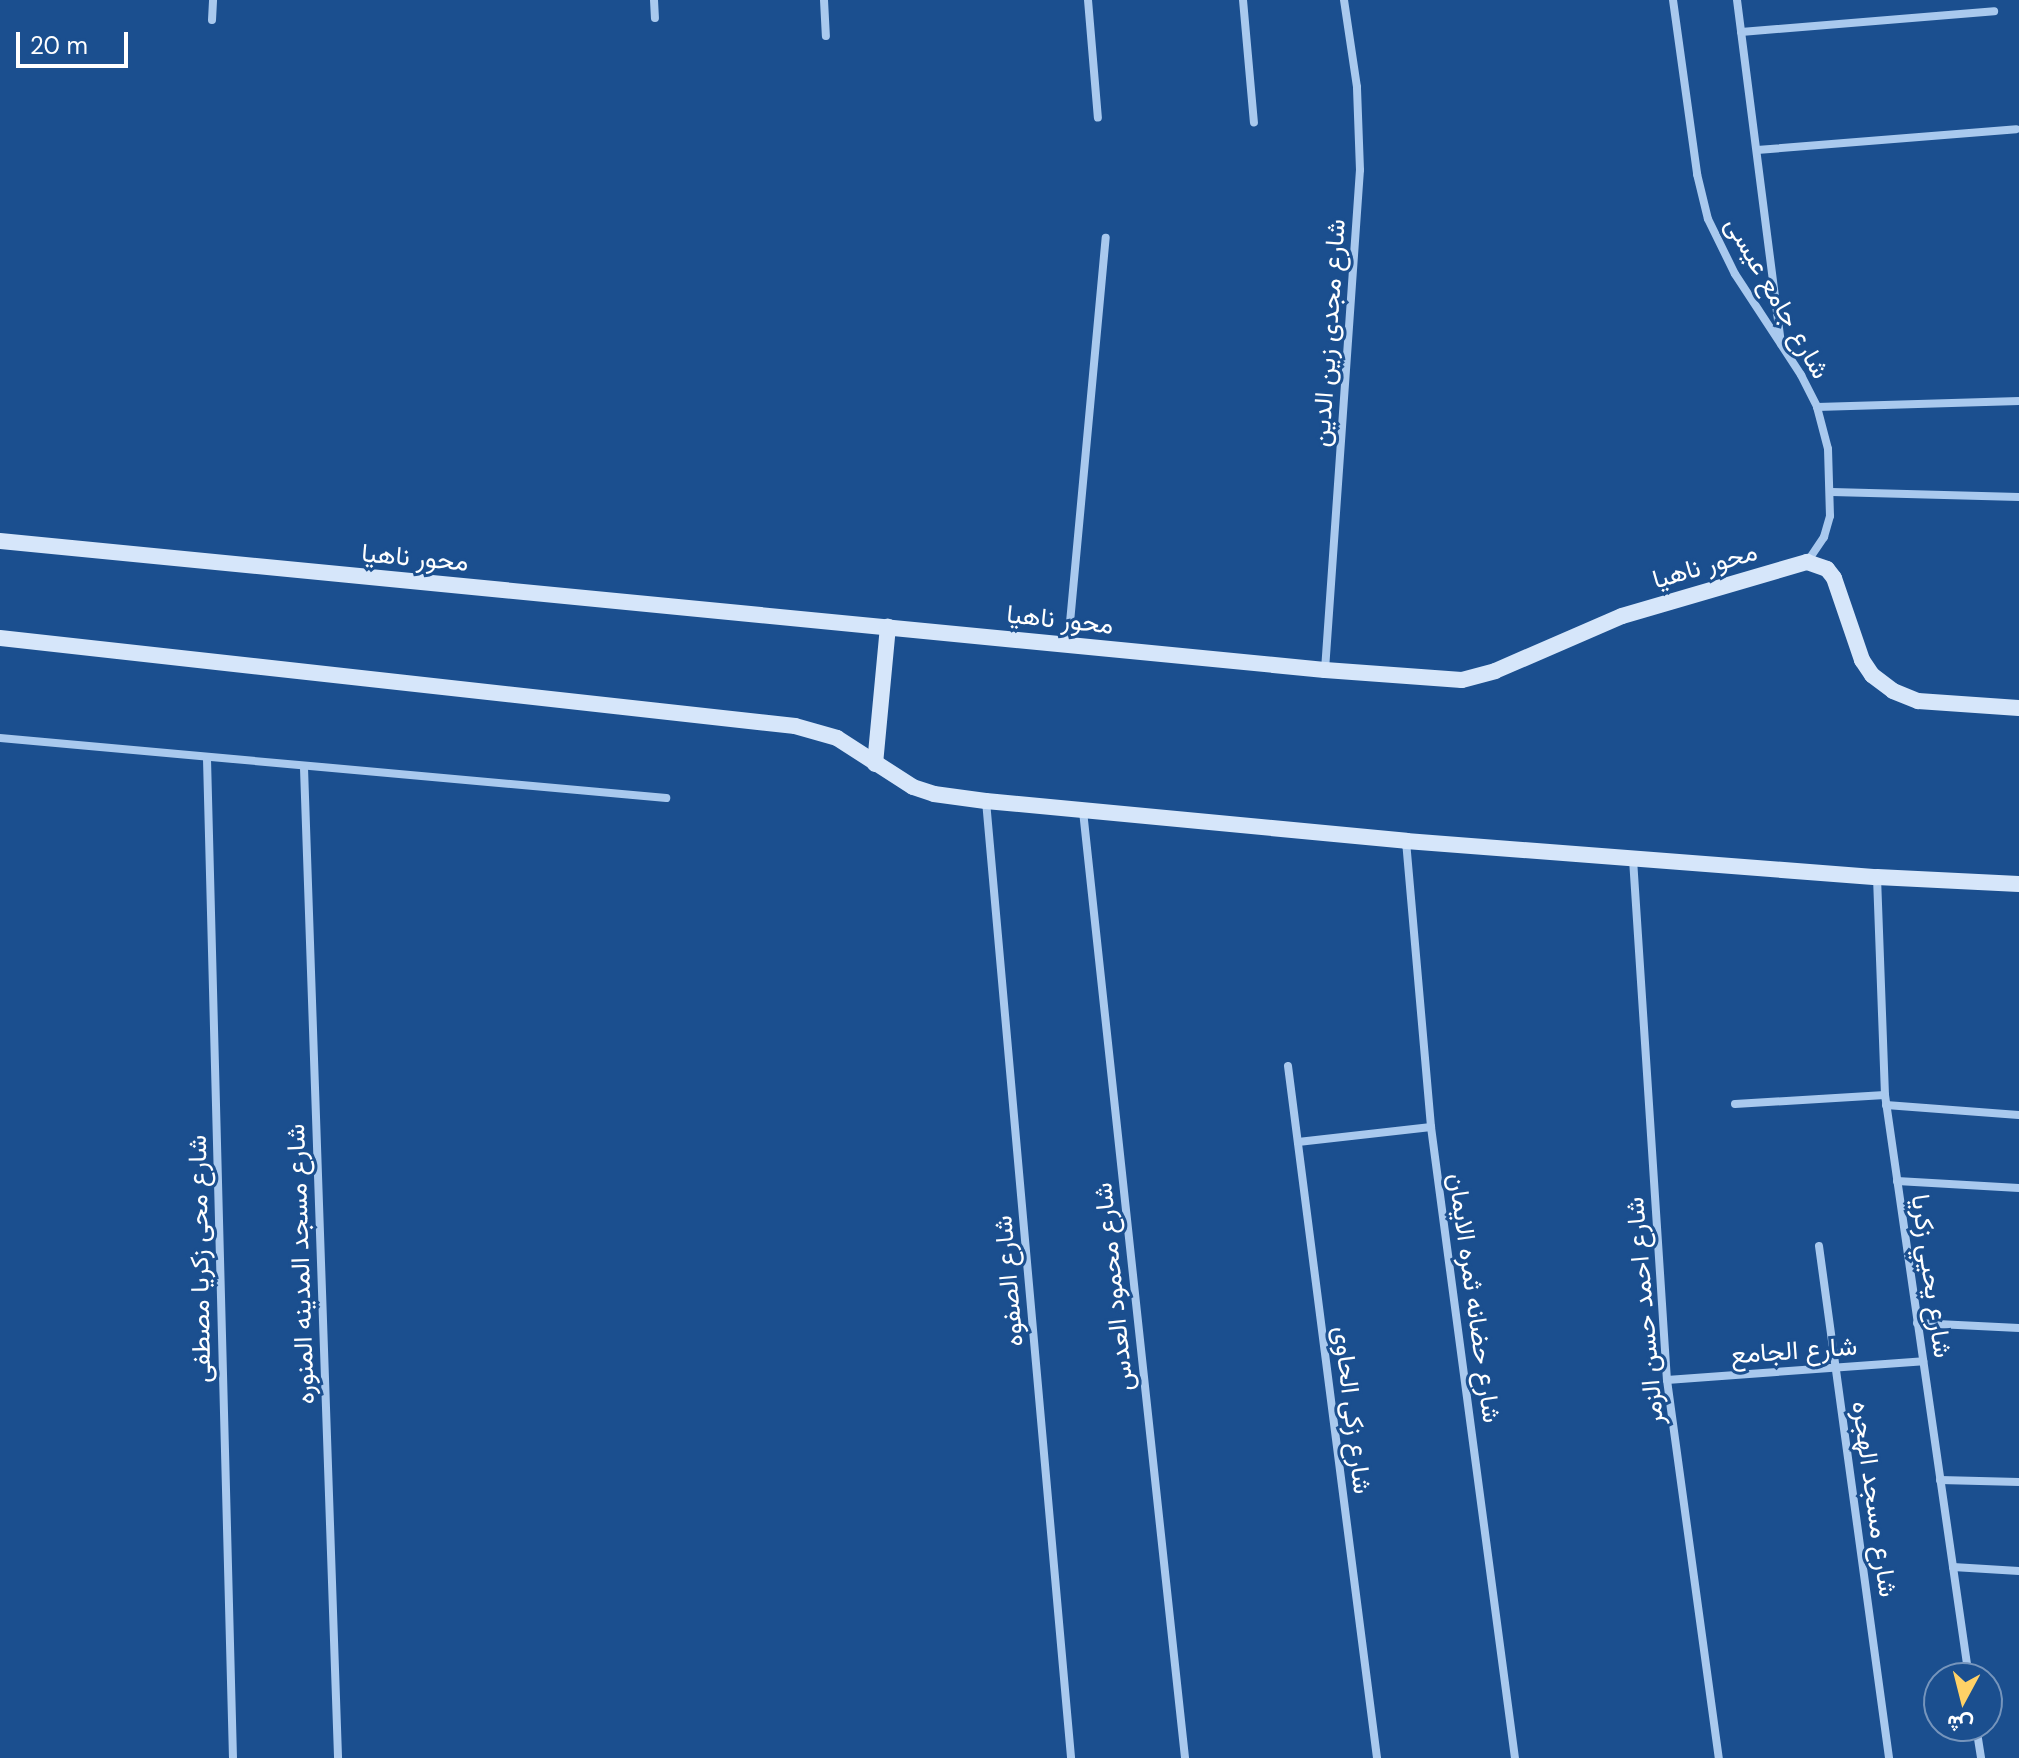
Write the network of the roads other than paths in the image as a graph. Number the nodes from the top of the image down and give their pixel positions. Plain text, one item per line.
1 (213, 0) edge
2 (654, 0) edge
3 (824, 0) edge
4 (1088, 0) edge
5 (1243, 0) edge
6 (1344, 0) edge
7 (1673, 0) edge
8 (1737, 0) edge
9 (1994, 11) dead end
10 (655, 18) dead end
11 (212, 20) dead end
12 (1741, 32) junction
13 (826, 36) dead end
14 (1098, 118) dead end
15 (1254, 123) dead end
16 (2016, 129) dead end
17 (1757, 150) junction
18 (1106, 238) dead end
19 (1781, 347) junction
20 (2019, 401) edge
21 (1817, 407) junction
22 (1832, 492) junction
23 (2019, 497) edge
24 (0, 541) edge
25 (1807, 562) junction
26 (888, 627) junction
27 (0, 638) edge
28 (1068, 645) junction
29 (1325, 670) junction
30 (2019, 708) edge
31 (0, 738) edge
32 (207, 759) junction
33 (875, 764) junction
34 (304, 768) junction
35 (666, 798) dead end
36 (986, 801) junction
37 (1083, 811) junction
38 (1406, 841) junction
39 (1633, 859) junction
40 (1877, 877) junction
41 (2019, 884) edge
42 (1288, 1066) dead end
43 (1885, 1095) junction
44 (1735, 1104) dead end
45 (1886, 1105) junction
46 (2019, 1115) edge
47 (1431, 1127) junction
48 (1298, 1142) junction
49 (1897, 1181) junction
50 (2019, 1188) edge
51 (1819, 1246) dead end
52 (1917, 1323) junction
53 (2019, 1328) edge
54 (1923, 1361) junction
55 (1835, 1368) junction
56 (1667, 1380) junction
57 (1940, 1480) junction
58 (2019, 1482) edge
59 (1953, 1567) junction
60 (2019, 1571) edge
61 (1967, 1662) edge
62 (233, 1758) edge
63 (338, 1758) edge
64 (1071, 1758) edge
65 (1185, 1758) edge
66 (1377, 1758) edge
67 (1515, 1758) edge
68 (1719, 1758) edge
69 (1889, 1758) edge

1 - 11 street
2 - 10 street
3 - 13 street
4 - 14 street
5 - 15 street
6 - 29 street, شارع مجدى زين الدين
7 - 19 street, شارع جامع عيسى
8 - 12 street
9 - 12 street
12 - 17 street
16 - 17 street
17 - 19 street
18 - 28 street
19 - 21 street, شارع جامع عيسى
20 - 21 street
21 - 22 street, شارع جامع عيسى
22 - 23 street
22 - 25 street, شارع جامع عيسى
24 - 26 main road, محور ناهيا
25 - 29 main road, محور ناهيا
25 - 30 main road
26 - 28 main road, محور ناهيا
26 - 33 main road
27 - 33 main road
28 - 29 main road, محور ناهيا
31 - 32 street
32 - 34 street
32 - 62 street, شارع محى زكريا مصطفى
33 - 36 main road
34 - 35 street
34 - 63 street, شارع مسجد المدينه المنوره
36 - 37 main road
36 - 64 street, شارع الصفوه
37 - 38 main road
37 - 65 street, شارع محمود العدس
38 - 39 main road
38 - 47 street, شارع حضانه ثمره الايمان
39 - 40 main road
39 - 56 street, شارع احمد حسن الزمر
40 - 41 main road
40 - 43 street, شارع يحيي زكريا
42 - 48 street, شارع زكى الحاوى
43 - 44 street
43 - 45 street, شارع يحيي زكريا
45 - 46 street
45 - 49 street, شارع يحيي زكريا
47 - 48 street
47 - 67 street, شارع حضانه ثمره الايمان
48 - 66 street, شارع زكى الحاوى
49 - 50 street
49 - 52 street, شارع يحيي زكريا
51 - 55 street, شارع مسجد الهجره
52 - 53 street
52 - 54 street, شارع يحيي زكريا
54 - 55 street, شارع الجامع
54 - 57 street, شارع يحيي زكريا
55 - 56 street, شارع الجامع
55 - 69 street, شارع مسجد الهجره
56 - 68 street, شارع احمد حسن الزمر
57 - 58 street
57 - 59 street, شارع يحيي زكريا
59 - 60 street
59 - 61 street, شارع يحيي زكريا

